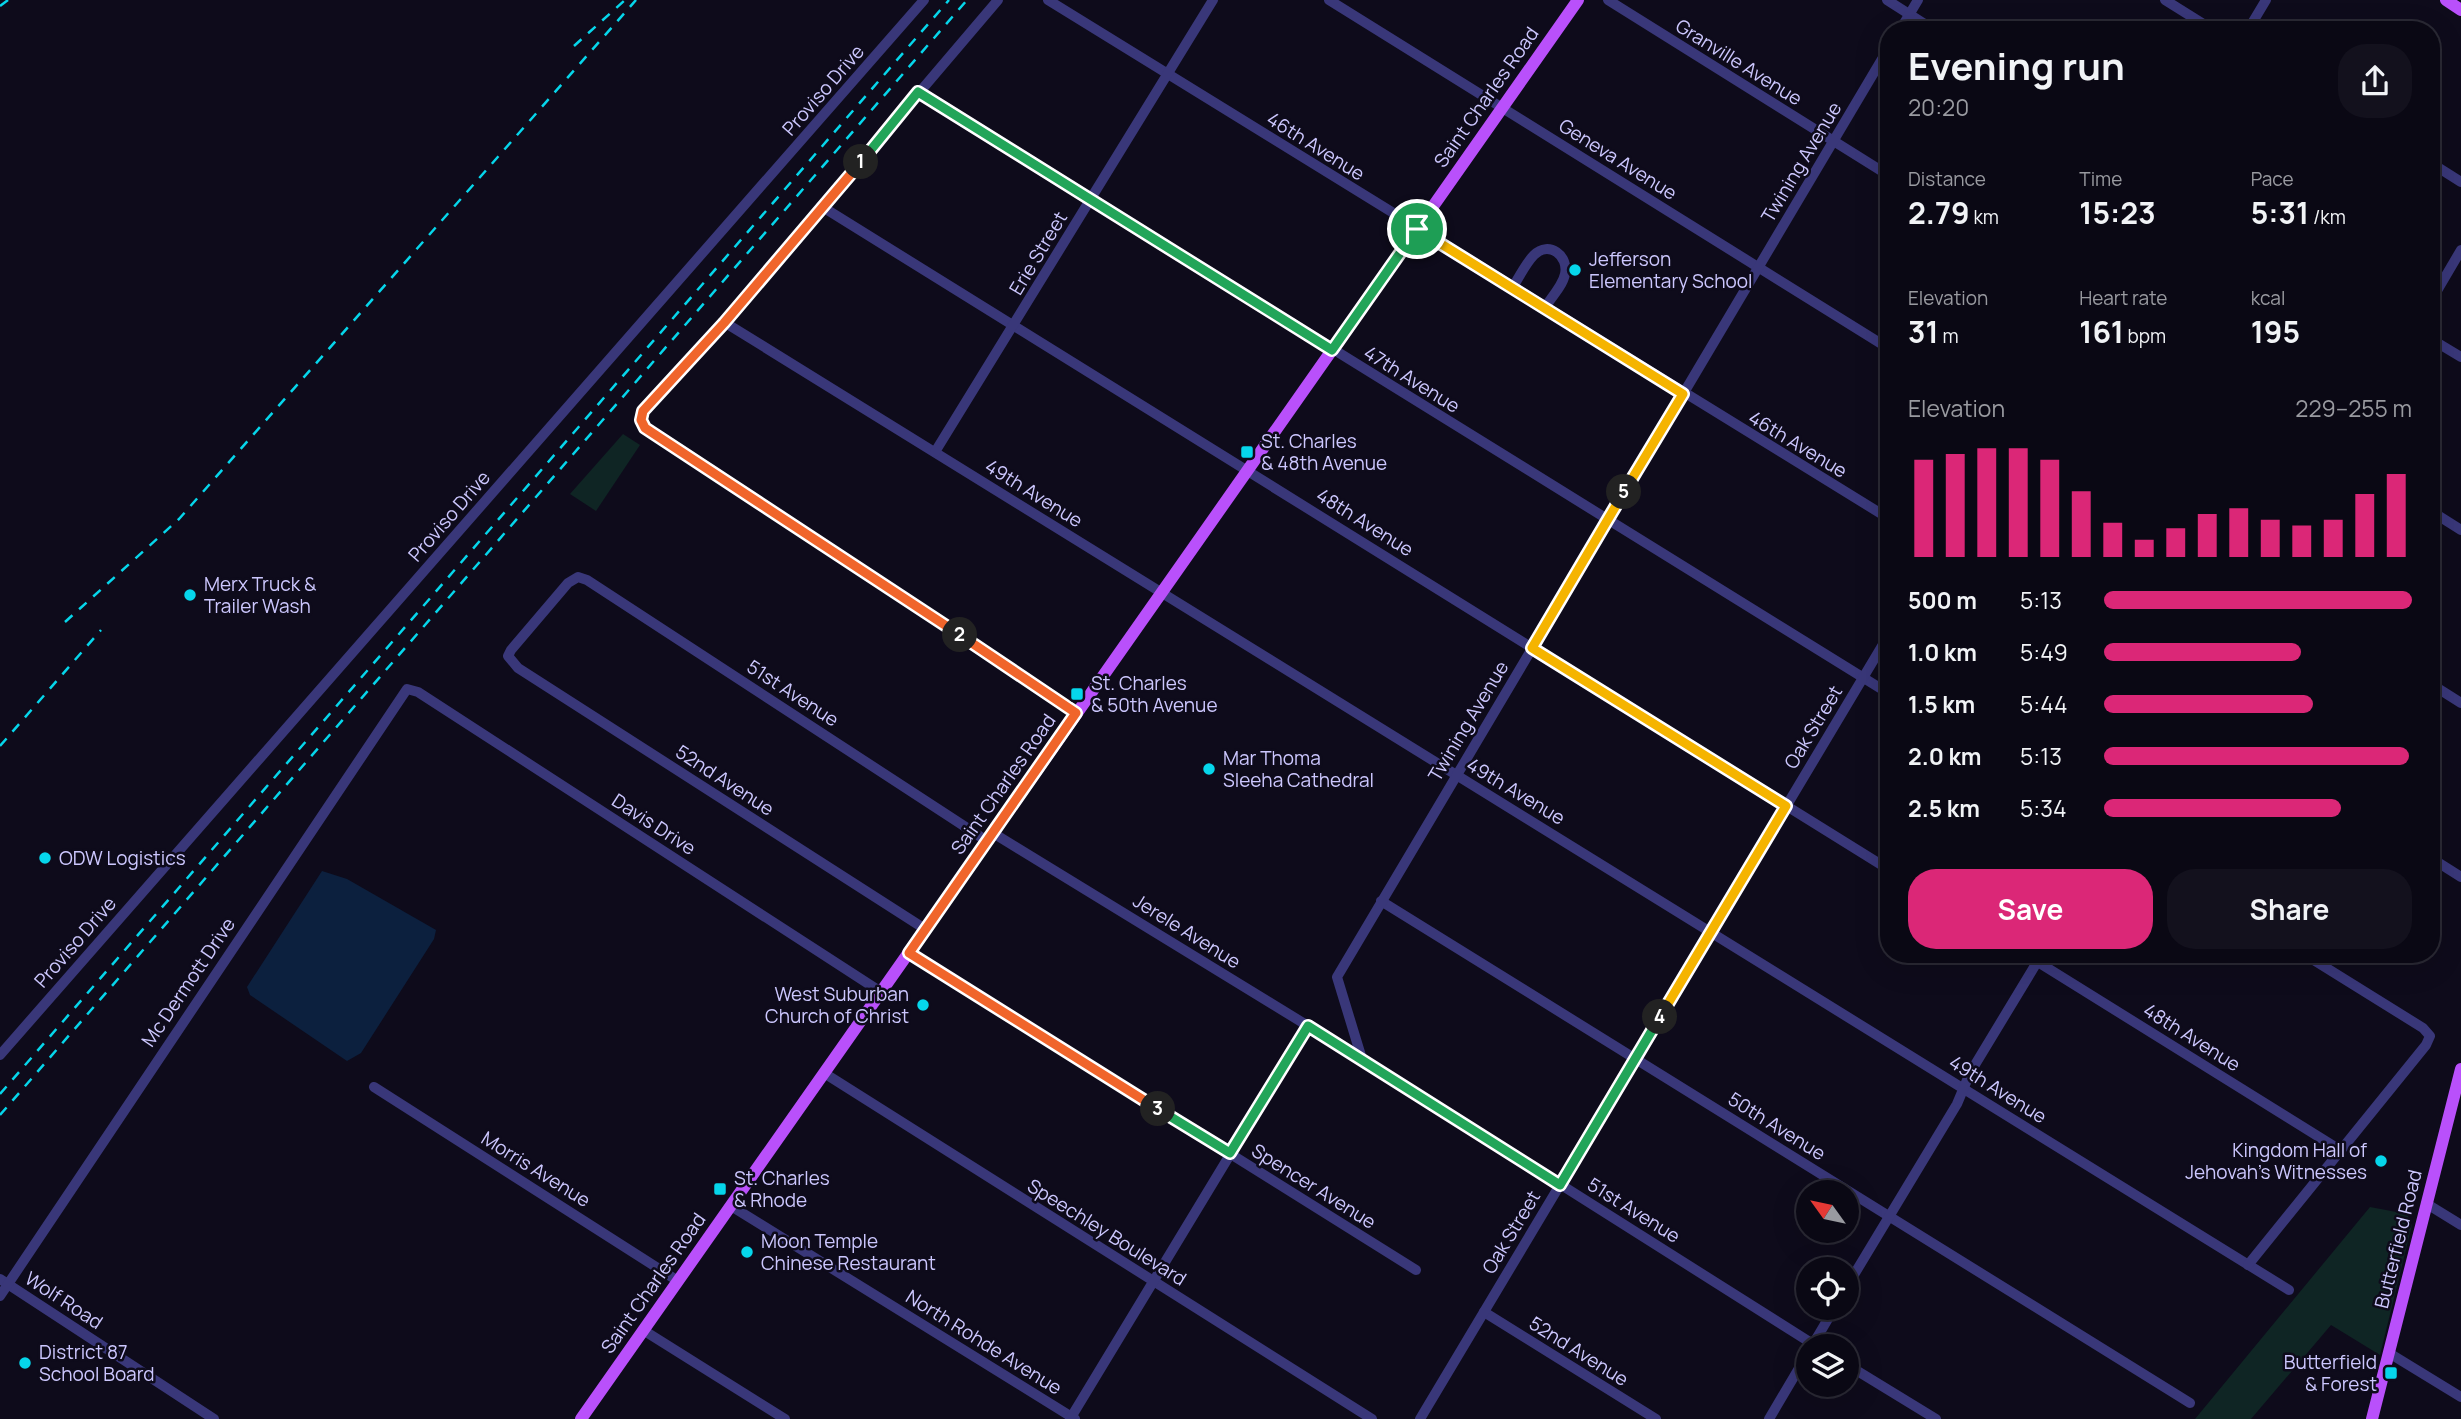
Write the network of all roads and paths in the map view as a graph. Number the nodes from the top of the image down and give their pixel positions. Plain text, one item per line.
1 (924, 0) edge
2 (998, 0) edge
3 (1048, 0) edge
4 (1213, 0) edge
5 (1329, 0) edge
6 (1578, 0) edge
7 (1608, 0) edge
8 (1887, 0) edge
9 (1918, 0) edge
10 (2165, 0) edge
11 (2266, 0) edge
12 (2446, 0) edge
13 (2461, 10) edge
14 (1909, 14) junction
15 (1905, 21) edge
16 (1920, 21) edge
17 (2199, 21) edge
18 (2253, 21) edge
19 (1880, 62) edge
20 (1168, 75) junction
21 (918, 92) junction
22 (1502, 108) junction
23 (1833, 141) junction
24 (2440, 169) edge
25 (1880, 170) edge
26 (2461, 182) edge
27 (1091, 200) junction
28 (821, 206) junction
29 (1417, 229) junction
30 (2461, 250) edge
31 (1759, 267) junction
32 (2440, 286) edge
33 (1513, 287) junction
34 (1545, 307) junction
35 (724, 323) junction
36 (1014, 326) junction
37 (1880, 343) edge
38 (2440, 344) edge
39 (1332, 350) junction
40 (2461, 357) edge
41 (1683, 394) junction
42 (934, 452) junction
43 (1248, 470) junction
44 (1880, 514) edge
45 (2440, 517) edge
46 (1607, 521) junction
47 (2461, 530) edge
48 (1162, 592) junction
49 (1532, 648) junction
50 (1880, 650) edge
51 (508, 656) joint
52 (1864, 677) junction
53 (1880, 688) edge
54 (407, 689) joint
55 (2440, 690) edge
56 (2461, 703) edge
57 (1076, 713) junction
58 (1456, 775) junction
59 (1786, 806) junction
60 (990, 837) junction
61 (1880, 864) edge
62 (2440, 864) edge
63 (2461, 877) edge
64 (1381, 901) junction
65 (925, 929) junction
66 (1712, 931) junction
67 (909, 953) junction
68 (2036, 963) edge
69 (2048, 963) edge
70 (2318, 963) edge
71 (881, 992) junction
72 (1308, 1026) junction
73 (0, 1055) edge
74 (1636, 1058) junction
75 (1362, 1059) junction
76 (2461, 1069) edge
77 (824, 1073) junction
78 (374, 1087) dead end
79 (1963, 1088) junction
80 (2340, 1150) junction
81 (1230, 1153) junction
82 (1560, 1185) junction
83 (2427, 1205) junction
84 (731, 1206) junction
85 (1889, 1217) junction
86 (2461, 1225) edge
87 (2248, 1265) junction
88 (1859, 1267) edge
89 (1416, 1270) dead end
90 (4, 1281) edge
91 (678, 1281) junction
92 (1154, 1283) junction
93 (2289, 1290) dead end
94 (0, 1296) edge
95 (1484, 1312) junction
96 (643, 1330) junction
97 (1796, 1337) edge
98 (2389, 1353) junction
99 (1859, 1372) edge
100 (1796, 1374) edge
101 (2461, 1397) edge
102 (2190, 1403) dead end
103 (1072, 1418) edge
104 (214, 1419) edge
105 (581, 1419) edge
106 (785, 1419) edge
107 (1372, 1419) edge
108 (1420, 1419) edge
109 (1656, 1419) edge
110 (1769, 1419) edge
111 (1936, 1419) edge
112 (2372, 1419) edge

1 - 73 street, Proviso Drive
2 - 21 street
3 - 20 street, 46th Avenue
4 - 20 street, Erie Street
5 - 22 street, Geneva Avenue
6 - 22 main road, Saint Charles Road
7 - 23 street, Granville Avenue
8 - 14 street
9 - 14 street
10 - 17 street
11 - 18 street
12 - 13 main road
14 - 15 street
14 - 16 street
19 - 23 street, Twining Avenue
20 - 27 street, Erie Street
20 - 29 street, 46th Avenue
21 - 27 street, 47th Avenue
21 - 28 street
22 - 29 main road, Saint Charles Road
22 - 31 street, Geneva Avenue
23 - 25 street, Granville Avenue
23 - 31 street, Twining Avenue
24 - 26 street
27 - 36 street, Erie Street
27 - 39 street, 47th Avenue
28 - 35 street
28 - 36 street, 48th Avenue
29 - 33 street, 46th Avenue
29 - 39 main road, Saint Charles Road
30 - 32 street
31 - 37 street, Geneva Avenue
31 - 41 street, Twining Avenue
33 - 34 street, 46th Avenue
33 - 34 street
34 - 41 street, 46th Avenue
35 - 42 street, 49th Avenue
35 - 57 street
36 - 42 street, Erie Street
36 - 43 street, 48th Avenue
38 - 40 street
39 - 43 main road, Saint Charles Road
39 - 46 street, 47th Avenue
41 - 44 street, 46th Avenue
41 - 46 street, Twining Avenue
42 - 48 street, 49th Avenue
43 - 48 main road, Saint Charles Road
43 - 49 street, 48th Avenue
45 - 47 street
46 - 49 street, Twining Avenue
46 - 52 street, 47th Avenue
48 - 57 main road, Saint Charles Road
48 - 58 street, 49th Avenue
49 - 58 street, Twining Avenue
49 - 59 street, 48th Avenue
50 - 52 street, Oak Street
51 - 60 street, 51st Avenue
51 - 65 street, 52nd Avenue
52 - 53 street, 47th Avenue
52 - 59 street, Oak Street
54 - 71 street, Davis Drive
54 - 90 street, Mc Dermott Drive
55 - 56 street
57 - 60 main road, Saint Charles Road
58 - 64 street, Twining Avenue
58 - 66 street, 49th Avenue
59 - 61 street, 48th Avenue
59 - 66 street, Oak Street
60 - 65 main road, Saint Charles Road
60 - 72 street, Jerele Avenue
62 - 63 street
64 - 74 street, 50th Avenue
64 - 75 street, Twining Avenue
65 - 67 main road, Saint Charles Road
66 - 74 street, Oak Street
66 - 79 street, 49th Avenue
67 - 71 main road, Saint Charles Road
67 - 81 street, Spencer Avenue
68 - 79 street
69 - 80 street, 48th Avenue
70 - 80 street
71 - 77 main road, Saint Charles Road
72 - 75 street, Jerele Avenue
72 - 81 street
74 - 82 street, Oak Street
74 - 85 street, 50th Avenue
75 - 82 street, 51st Avenue
76 - 83 main road, Butterfield Road
77 - 84 main road, Saint Charles Road
77 - 92 street, Speechley Boulevard
78 - 91 street, Morris Avenue
79 - 85 street
79 - 87 street, 49th Avenue
80 - 87 street
81 - 89 street, Spencer Avenue
81 - 92 street
82 - 95 street, Oak Street
82 - 97 street, 51st Avenue
83 - 86 street
83 - 98 main road, Butterfield Road
84 - 91 main road, Saint Charles Road
84 - 103 street, North Rohde Avenue
85 - 88 street
85 - 102 street, 50th Avenue
87 - 93 street, 49th Avenue
90 - 94 street, Mc Dermott Drive
90 - 104 street, Wolf Road
91 - 96 main road, Saint Charles Road
92 - 103 street
92 - 107 street, Speechley Boulevard
95 - 108 street, Oak Street
95 - 109 street, 52nd Avenue
96 - 105 main road, Saint Charles Road
96 - 106 street
98 - 101 street
98 - 112 main road, Butterfield Road
99 - 111 street
100 - 110 street

